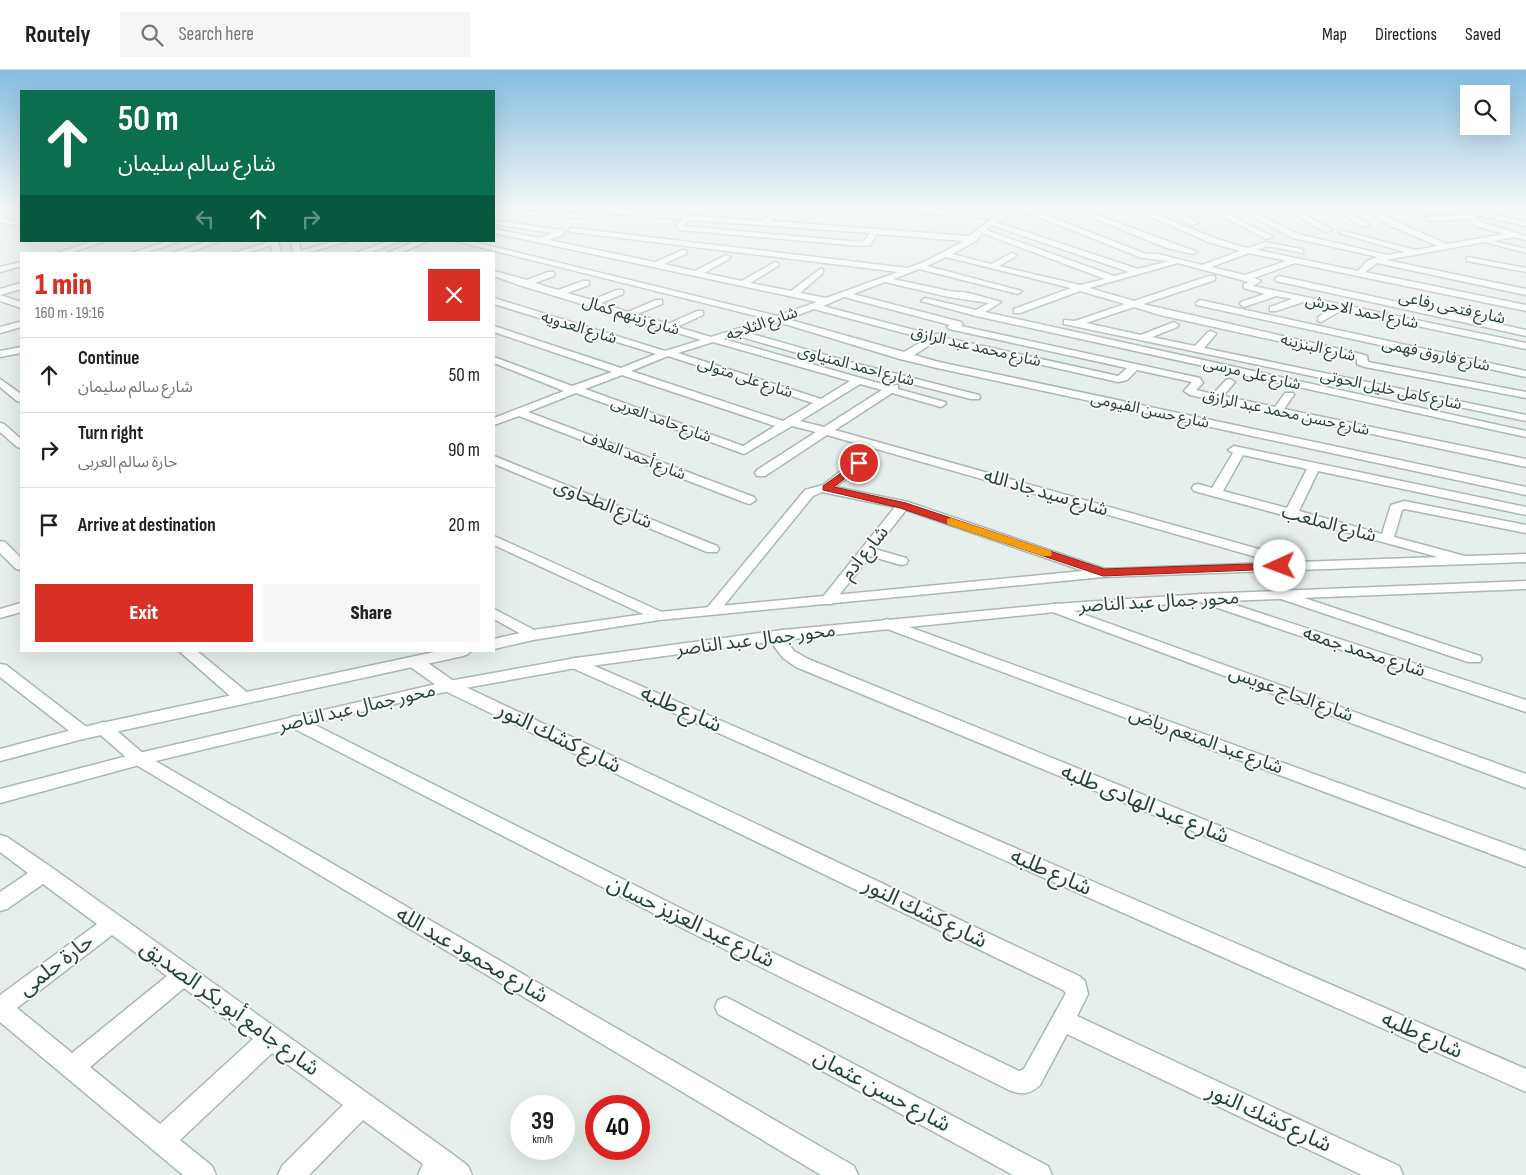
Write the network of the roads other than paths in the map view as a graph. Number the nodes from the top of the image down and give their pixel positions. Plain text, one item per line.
1 (535, 260) edge
2 (630, 260) edge
3 (667, 260) edge
4 (721, 260) edge
5 (840, 260) edge
6 (936, 260) edge
7 (965, 260) edge
8 (1004, 260) edge
9 (1061, 260) edge
10 (1101, 260) edge
11 (1175, 260) joint
12 (1223, 260) edge
13 (1295, 260) joint
14 (1337, 260) edge
15 (1380, 260) edge
16 (1419, 260) edge
17 (1477, 260) edge
18 (1376, 261) junction
19 (1425, 261) dead end
20 (20, 264) edge
21 (775, 264) dead end
22 (656, 265) junction
23 (992, 266) junction
24 (1365, 266) junction
25 (1204, 267) junction
26 (914, 269) junction
27 (0, 270) edge
28 (1526, 270) edge
29 (820, 271) dead end
30 (1047, 271) dead end
31 (1138, 272) junction
32 (495, 273) edge
33 (551, 274) dead end
34 (695, 274) junction
35 (1359, 274) junction
36 (1033, 276) junction
37 (1212, 278) dead end
38 (1245, 278) junction
39 (1114, 279) junction
40 (1279, 279) dead end
41 (886, 280) junction
42 (1319, 281) dead end
43 (586, 283) dead end
44 (525, 284) junction
45 (742, 284) junction
46 (1302, 284) junction
47 (20, 286) edge
48 (1080, 288) junction
49 (1018, 291) dead end
50 (0, 292) edge
51 (620, 292) dead end
52 (1526, 292) edge
53 (1274, 293) junction
54 (556, 294) junction
55 (793, 294) junction
56 (1348, 294) junction
57 (845, 295) junction
58 (0, 298) edge
59 (1302, 299) junction
60 (1373, 300) junction
61 (495, 301) edge
62 (826, 301) junction
63 (926, 301) dead end
64 (659, 302) dead end
65 (1200, 303) dead end
66 (591, 304) junction
67 (1134, 304) junction
68 (1244, 304) dead end
69 (20, 305) edge
70 (814, 306) junction
71 (992, 306) junction
72 (1338, 307) junction
73 (1526, 308) edge
74 (1273, 309) dead end
75 (1017, 311) junction
76 (1361, 312) junction
77 (700, 313) dead end
78 (977, 313) junction
79 (628, 315) junction
80 (778, 319) junction
81 (1321, 319) dead end
82 (1366, 321) dead end
83 (1412, 322) junction
84 (1479, 323) junction
85 (19, 324) dead end
86 (1076, 324) junction
87 (1526, 324) edge
88 (955, 325) junction
89 (1174, 325) dead end
90 (669, 328) junction
91 (495, 329) edge
92 (0, 330) edge
93 (1455, 331) junction
94 (738, 333) junction
95 (1526, 333) edge
96 (1211, 334) dead end
97 (1472, 335) junction
98 (1143, 337) junction
99 (934, 338) junction
100 (20, 340) edge
101 (713, 340) junction
102 (1448, 341) dead end
103 (0, 344) edge
104 (1526, 346) edge
105 (1197, 349) junction
106 (20, 350) edge
107 (0, 354) edge
108 (666, 354) junction
109 (904, 356) junction
110 (495, 360) edge
111 (1316, 361) dead end
112 (1365, 364) junction
113 (1134, 367) junction
114 (620, 371) junction
115 (1308, 372) junction
116 (1526, 374) edge
117 (906, 380) junction
118 (858, 381) junction
119 (0, 382) edge
120 (1230, 382) dead end
121 (1354, 382) junction
122 (573, 389) junction
123 (890, 390) junction
124 (1289, 395) dead end
125 (1526, 395) edge
126 (975, 397) dead end
127 (20, 398) edge
128 (1215, 398) junction
129 (823, 403) junction
130 (940, 404) dead end
131 (1277, 411) junction
132 (518, 412) junction
133 (1526, 418) edge
134 (496, 419) edge
135 (789, 424) junction
136 (0, 426) edge
137 (826, 431) junction
138 (1526, 434) edge
139 (20, 444) edge
140 (495, 460) edge
141 (859, 463) dead end
142 (1526, 463) edge
143 (1314, 466) junction
144 (761, 473) dead end
145 (826, 488) junction
146 (1198, 488) dead end
147 (1526, 491) edge
148 (1215, 493) junction
149 (750, 500) dead end
150 (903, 506) junction
151 (1526, 511) edge
152 (1291, 514) junction
153 (1526, 529) edge
154 (495, 540) edge
155 (1387, 540) junction
156 (0, 545) edge
157 (712, 549) dead end
158 (867, 551) junction
159 (1526, 558) edge
160 (1460, 559) junction
161 (901, 561) dead end
162 (20, 565) edge
163 (1300, 565) junction
164 (1103, 572) junction
165 (1526, 585) edge
166 (1283, 595) junction
167 (1202, 598) junction
168 (827, 601) junction
169 (20, 607) edge
170 (1055, 608) junction
171 (712, 611) junction
172 (0, 614) edge
173 (495, 614) edge
174 (659, 616) junction
175 (887, 624) junction
176 (533, 635) junction
177 (783, 635) junction
178 (495, 644) edge
179 (188, 652) edge
180 (456, 652) edge
181 (423, 657) edge
182 (1474, 659) dead end
183 (576, 663) junction
184 (0, 669) edge
185 (450, 686) junction
186 (243, 698) junction
187 (1526, 706) edge
188 (294, 722) junction
189 (93, 730) junction
190 (0, 755) edge
191 (139, 759) junction
192 (1526, 781) edge
193 (0, 796) edge
194 (0, 842) edge
195 (1526, 859) edge
196 (44, 873) junction
197 (0, 903) edge
198 (113, 923) junction
199 (1526, 960) edge
200 (184, 975) junction
201 (726, 1007) dead end
202 (0, 1008) edge
203 (1063, 1022) junction
204 (271, 1038) junction
205 (72, 1067) junction
206 (1526, 1081) edge
207 (361, 1104) junction
208 (161, 1140) junction
209 (444, 1171) edge
210 (203, 1175) edge
211 (292, 1175) edge
212 (845, 1175) edge
213 (1039, 1175) edge
214 (1390, 1175) edge

1 - 80 street, شارع حسن الفيومى
2 - 22 street
3 - 22 street
4 - 34 street
5 - 26 street
6 - 26 street, شارع الثلاجه
7 - 23 street, شارع البنزينه
8 - 23 street
9 - 39 street
10 - 31 street
11 - 25 street
11 - 31 street
12 - 25 street
13 - 35 street
13 - 38 street
14 - 24 street
15 - 18 street
16 - 19 street
17 - 28 street
18 - 24 street
18 - 52 street
20 - 27 street
21 - 45 street
22 - 34 street
23 - 36 street, شارع البنزينه
24 - 35 street
25 - 38 street
26 - 41 street, شارع الثلاجه
26 - 49 street
29 - 55 street
30 - 36 street
31 - 39 street
32 - 44 street, شارع زينهم كمال
33 - 44 street
34 - 45 street
35 - 73 street
36 - 48 street, شارع البنزينه
37 - 67 street
38 - 53 street, شارع احمد الاحرش
39 - 48 street
40 - 46 street
41 - 57 street, شارع الثلاجه
41 - 71 street
42 - 87 street, شارع فتحى رفاعى
43 - 54 street
44 - 54 street, شارع زينهم كمال
45 - 55 street
46 - 53 street
46 - 56 street
47 - 50 street
48 - 67 street, شارع البنزينه
48 - 75 street
51 - 66 street
53 - 59 street, شارع احمد الاحرش
53 - 68 street
54 - 66 street, شارع زينهم كمال
55 - 62 street
56 - 60 street
56 - 72 street
57 - 62 street, شارع الثلاجه
57 - 88 street, شارع حسن محمد عبد الرازق
58 - 69 street
59 - 72 street, شارع احمد الاحرش
59 - 74 street
60 - 76 street
60 - 84 street
61 - 108 street, شارع العدويه
62 - 70 street, شارع الثلاجه
63 - 78 street, شارع على مرسى
64 - 79 street
65 - 116 street, شارع فاروق فهمى
66 - 79 street, شارع زينهم كمال
67 - 86 street
67 - 112 street, شارع البنزينه
70 - 80 street, شارع الثلاجه
70 - 99 street, شارع محمد عبد الرازق
71 - 75 street, شارع كامل خليل الحوتى
71 - 78 street
72 - 76 street, شارع احمد الاحرش
72 - 81 street
75 - 86 street, شارع كامل خليل الحوتى
76 - 83 street, شارع احمد الاحرش
77 - 90 street
78 - 88 street
78 - 138 street, شارع على مرسى
79 - 90 street, شارع زينهم كمال
80 - 94 street, شارع الثلاجه
80 - 109 street, شارع حسن الفيومى
82 - 83 street
83 - 93 street, شارع احمد الاحرش
84 - 95 street
84 - 97 street
85 - 92 street
86 - 98 street, شارع كامل خليل الحوتى
88 - 99 street
88 - 113 street, شارع حسن محمد عبد الرازق
89 - 98 street
90 - 101 street, شارع زينهم كمال
91 - 114 street, شارع سيد جاد الله
93 - 97 street, شارع احمد الاحرش
93 - 102 street
94 - 101 street, شارع الثلاجه
94 - 117 street, شارع احمد المنياوى
96 - 105 street
97 - 104 street, شارع احمد الاحرش
98 - 105 street, شارع كامل خليل الحوتى
99 - 109 street
99 - 113 street, شارع محمد عبد الرازق
100 - 103 street
101 - 108 street, شارع الثلاجه
101 - 118 street, شارع زينهم كمال
105 - 115 street, شارع كامل خليل الحوتى
106 - 107 street
108 - 114 street, شارع الثلاجه
108 - 129 street, شارع على متولى
109 - 147 street, شارع حسن الفيومى
110 - 122 street, شارع حامد العربى
111 - 115 street
112 - 121 street
112 - 125 street, شارع البنزينه
113 - 128 street, شارع حسن محمد عبد الرازق
114 - 122 street, شارع الثلاجه
114 - 135 street, شارع سيد جاد الله
115 - 121 street, شارع كامل خليل الحوتى
117 - 123 street
117 - 126 street, شارع احمد المنياوى
118 - 123 street, شارع زينهم كمال
118 - 129 street
119 - 127 street
120 - 128 street
121 - 133 street, شارع كامل خليل الحوتى
122 - 132 street, شارع الثلاجه
122 - 135 street, شارع حامد العربى
123 - 130 street, شارع زينهم كمال
123 - 137 street
124 - 131 street
128 - 131 street, شارع حسن محمد عبد الرازق
129 - 135 street
131 - 142 street, شارع حسن محمد عبد الرازق
132 - 134 street, شارع الثلاجه
132 - 149 street, شارع أحمد العلاف
135 - 137 street, شارع سيد جاد الله
136 - 139 street
137 - 144 street
137 - 163 street, شارع سيد جاد الله
140 - 157 street, شارع الطحاوى
141 - 145 street
143 - 148 street
143 - 151 street
143 - 152 street
145 - 150 street
145 - 171 street
146 - 148 street, شارع الملعب
148 - 152 street, شارع الملعب
150 - 158 street, شارع ادم
150 - 164 street
152 - 155 street, شارع الملعب
153 - 155 street
154 - 174 street
155 - 160 street, شارع الملعب
156 - 162 street
158 - 161 street
158 - 168 street, شارع ادم
159 - 160 street, محور جمال عبد الناصر
160 - 163 street, محور جمال عبد الناصر
163 - 164 street, محور جمال عبد الناصر
164 - 168 street, محور جمال عبد الناصر
165 - 166 street, محور جمال عبد الناصر
166 - 167 street, محور جمال عبد الناصر
166 - 182 street
167 - 170 street, محور جمال عبد الناصر
167 - 187 street, شارع محمد جمعه
168 - 171 street, محور جمال عبد الناصر
169 - 172 street
170 - 175 street, محور جمال عبد الناصر
170 - 192 street, شارع الحاج عويس
171 - 174 street, محور جمال عبد الناصر
173 - 176 street
174 - 176 street, محور جمال عبد الناصر
175 - 177 street, محور جمال عبد الناصر
175 - 195 street, شارع عبد المنعم رياض
176 - 178 street, محور جمال عبد الناصر
177 - 183 street, محور جمال عبد الناصر
177 - 199 street, شارع عبد الهادى طلبه
179 - 186 street
180 - 181 street, محور جمال عبد الناصر
181 - 185 street, شارع كشك النور
181 - 186 street, محور جمال عبد الناصر
183 - 185 street, محور جمال عبد الناصر
183 - 206 street, شارع طلبه
184 - 189 street, شارع محمود عبد الله
185 - 188 street, محور جمال عبد الناصر
185 - 203 street, شارع كشك النور
186 - 189 street, محور جمال عبد الناصر
188 - 191 street, محور جمال عبد الناصر
188 - 203 street, شارع عبد العزيز حسان
189 - 190 street, محور جمال عبد الناصر
189 - 191 street, شارع محمود عبد الله
191 - 193 street, محور جمال عبد الناصر
191 - 212 street, شارع محمود عبد الله
194 - 196 street, شارع جامع أبو بكر الصديق
196 - 197 street
196 - 198 street, شارع جامع أبو بكر الصديق
198 - 200 street, شارع جامع أبو بكر الصديق
198 - 202 street, حارة حلمى
200 - 204 street, شارع جامع أبو بكر الصديق
200 - 205 street
201 - 213 street, شارع حسن عثمان
202 - 205 street
203 - 214 street, شارع كشك النور
204 - 207 street, شارع جامع أبو بكر الصديق
204 - 208 street
205 - 208 street
207 - 209 street, شارع جامع أبو بكر الصديق
207 - 211 street
208 - 210 street

